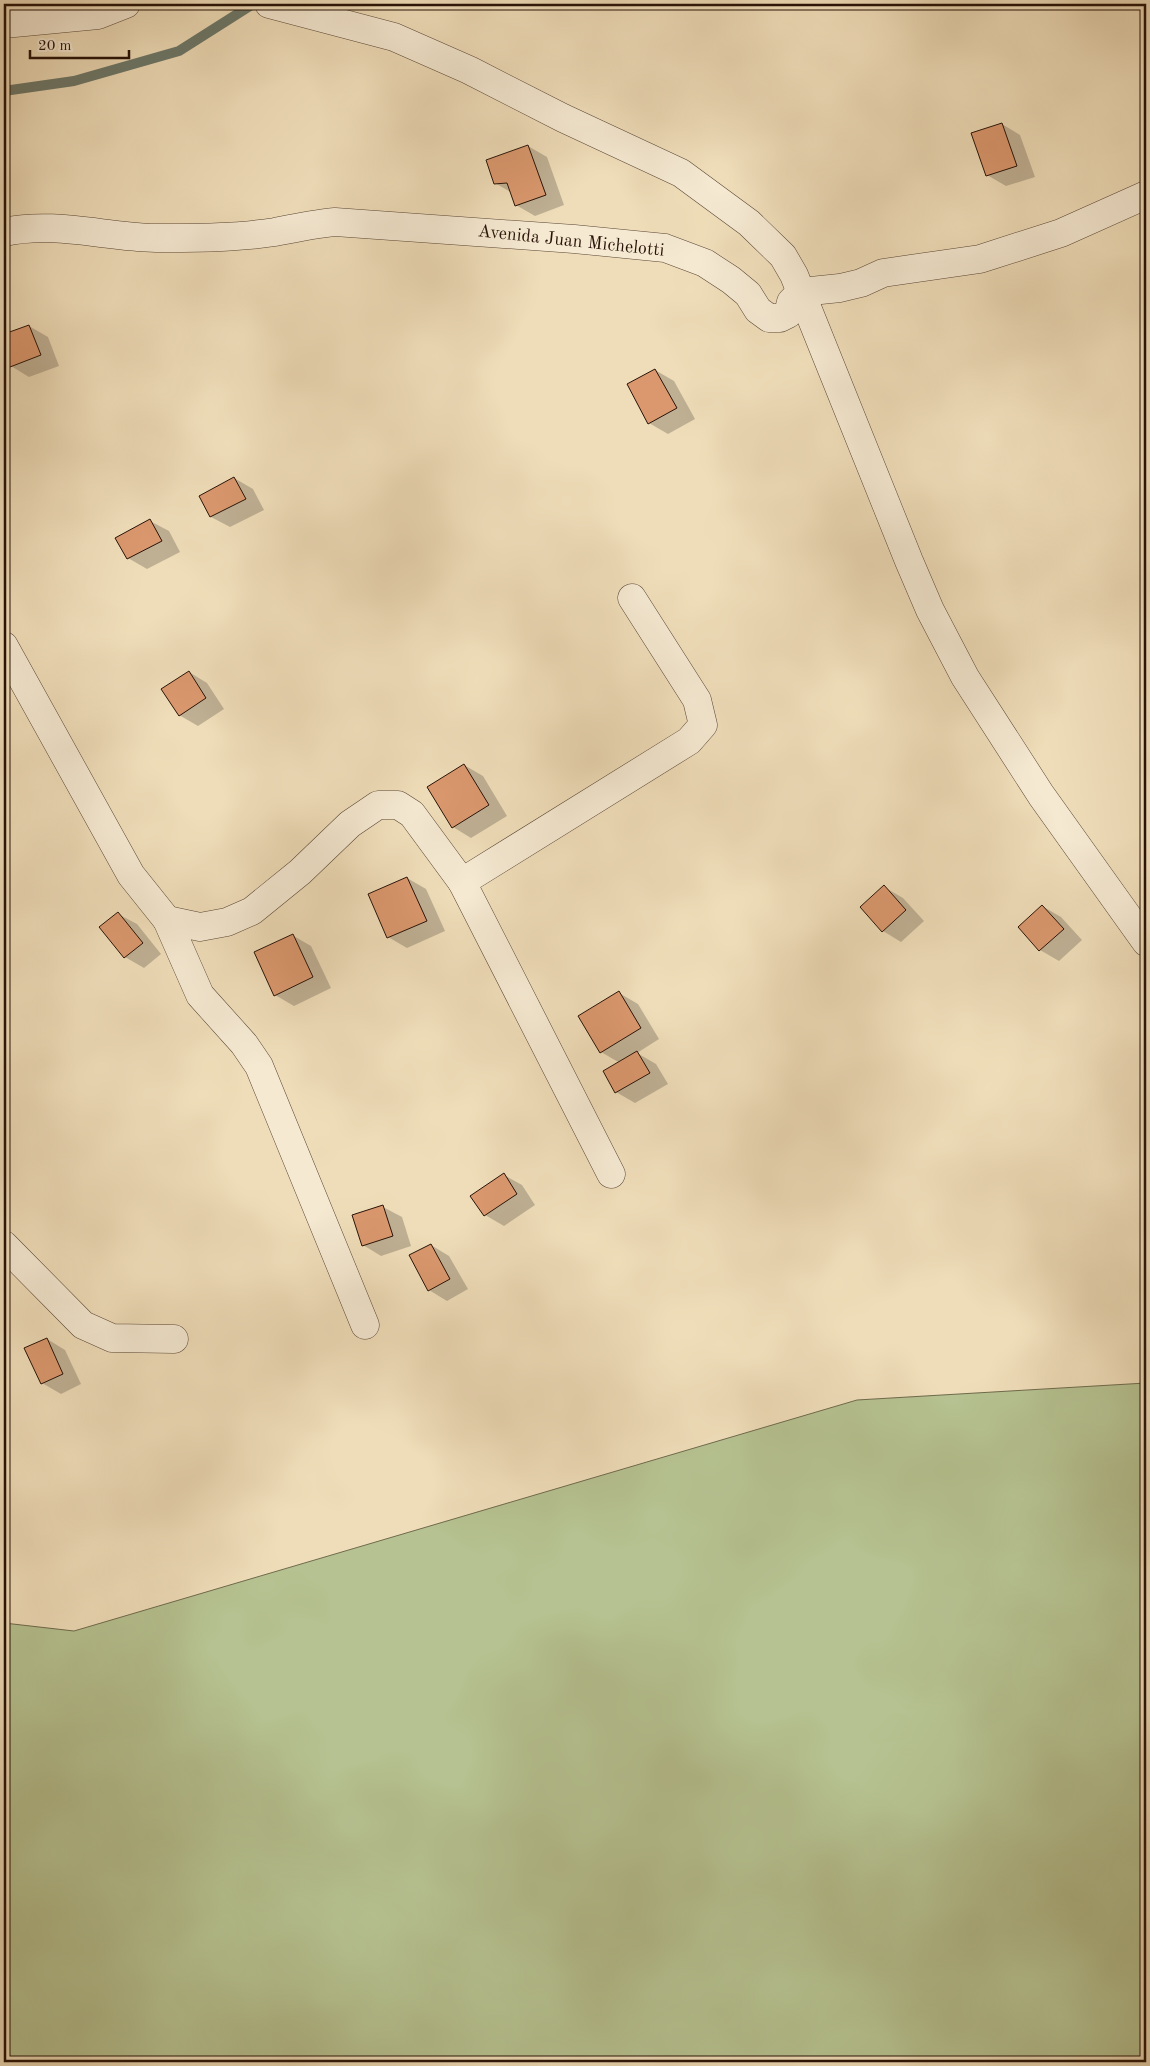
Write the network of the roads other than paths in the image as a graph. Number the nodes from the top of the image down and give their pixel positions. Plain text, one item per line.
1 (126, 4) edge
2 (269, 4) edge
3 (4, 24) edge
4 (1146, 195) edge
5 (4, 232) edge
6 (800, 292) junction
7 (632, 598) dead end
8 (4, 646) edge
9 (462, 882) junction
10 (167, 920) junction
11 (1146, 942) edge
12 (611, 1174) dead end
13 (4, 1245) edge
14 (365, 1324) dead end
15 (174, 1339) dead end

1 - 3 street
2 - 6 street
4 - 6 street
5 - 6 street, Avenida Juan Michelotti
6 - 11 street
7 - 9 street
8 - 10 street
9 - 10 street
9 - 12 street
10 - 14 street
13 - 15 street

